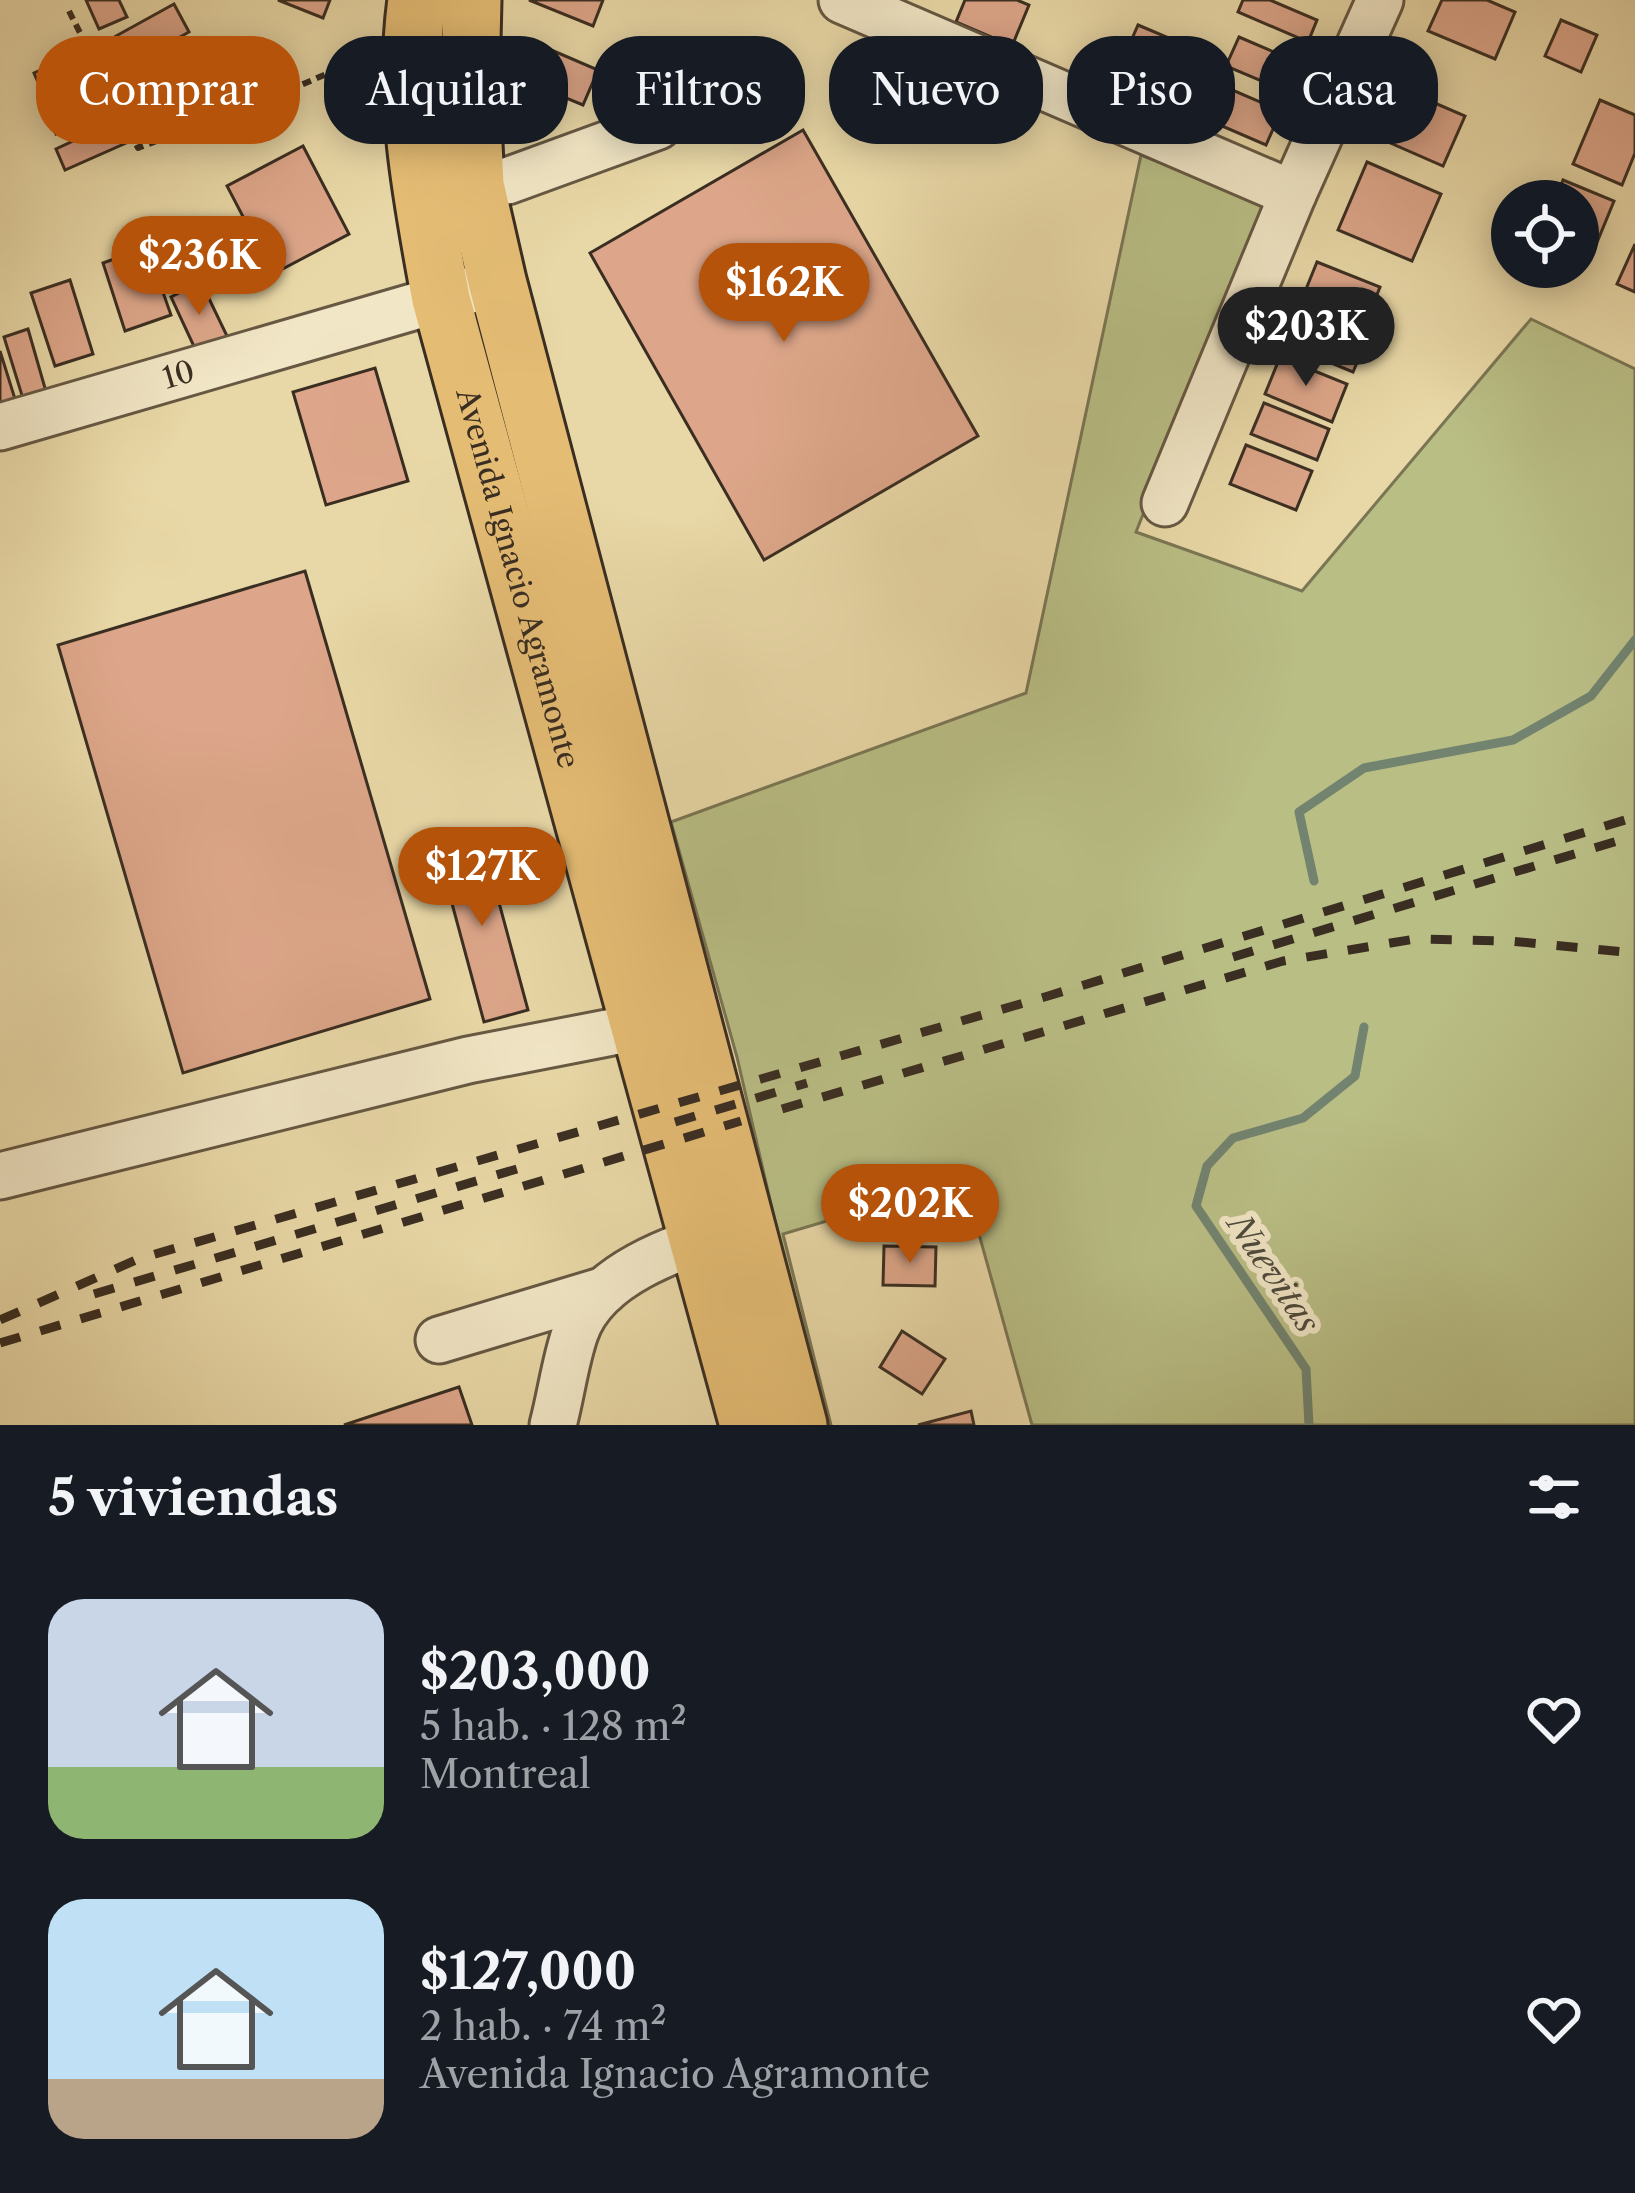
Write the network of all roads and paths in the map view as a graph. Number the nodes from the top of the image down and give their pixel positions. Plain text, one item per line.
1 (417, 0) edge
2 (472, 0) edge
3 (842, 0) edge
4 (1380, 0) edge
5 (69, 10) dead end
6 (907, 13) edge
7 (324, 74) edge
8 (609, 144) edge
9 (475, 185) junction
10 (1294, 194) junction
11 (497, 281) junction
12 (441, 299) junction
13 (0, 428) edge
14 (1165, 502) dead end
15 (665, 1022) junction
16 (0, 1176) edge
17 (724, 1233) junction
18 (605, 1290) junction
19 (439, 1340) dead end
20 (554, 1425) edge
21 (749, 1425) edge
22 (798, 1425) edge

1 - 12 main road, Avenida Ignacio Agramonte
2 - 9 main road, Avenida Ignacio Agramonte
3 - 6 street
4 - 10 street
5 - 7 path
6 - 10 street
8 - 9 street
9 - 11 main road, Avenida Ignacio Agramonte
10 - 14 street
11 - 12 street, 10
11 - 15 main road, Avenida Ignacio Agramonte
12 - 13 street, 10
12 - 15 main road, Avenida Ignacio Agramonte
15 - 16 street
15 - 17 main road, Avenida Ignacio Agramonte
17 - 18 street
17 - 21 main road, Avenida Ignacio Agramonte
17 - 22 main road, Avenida Ignacio Agramonte
18 - 19 street
18 - 20 street

